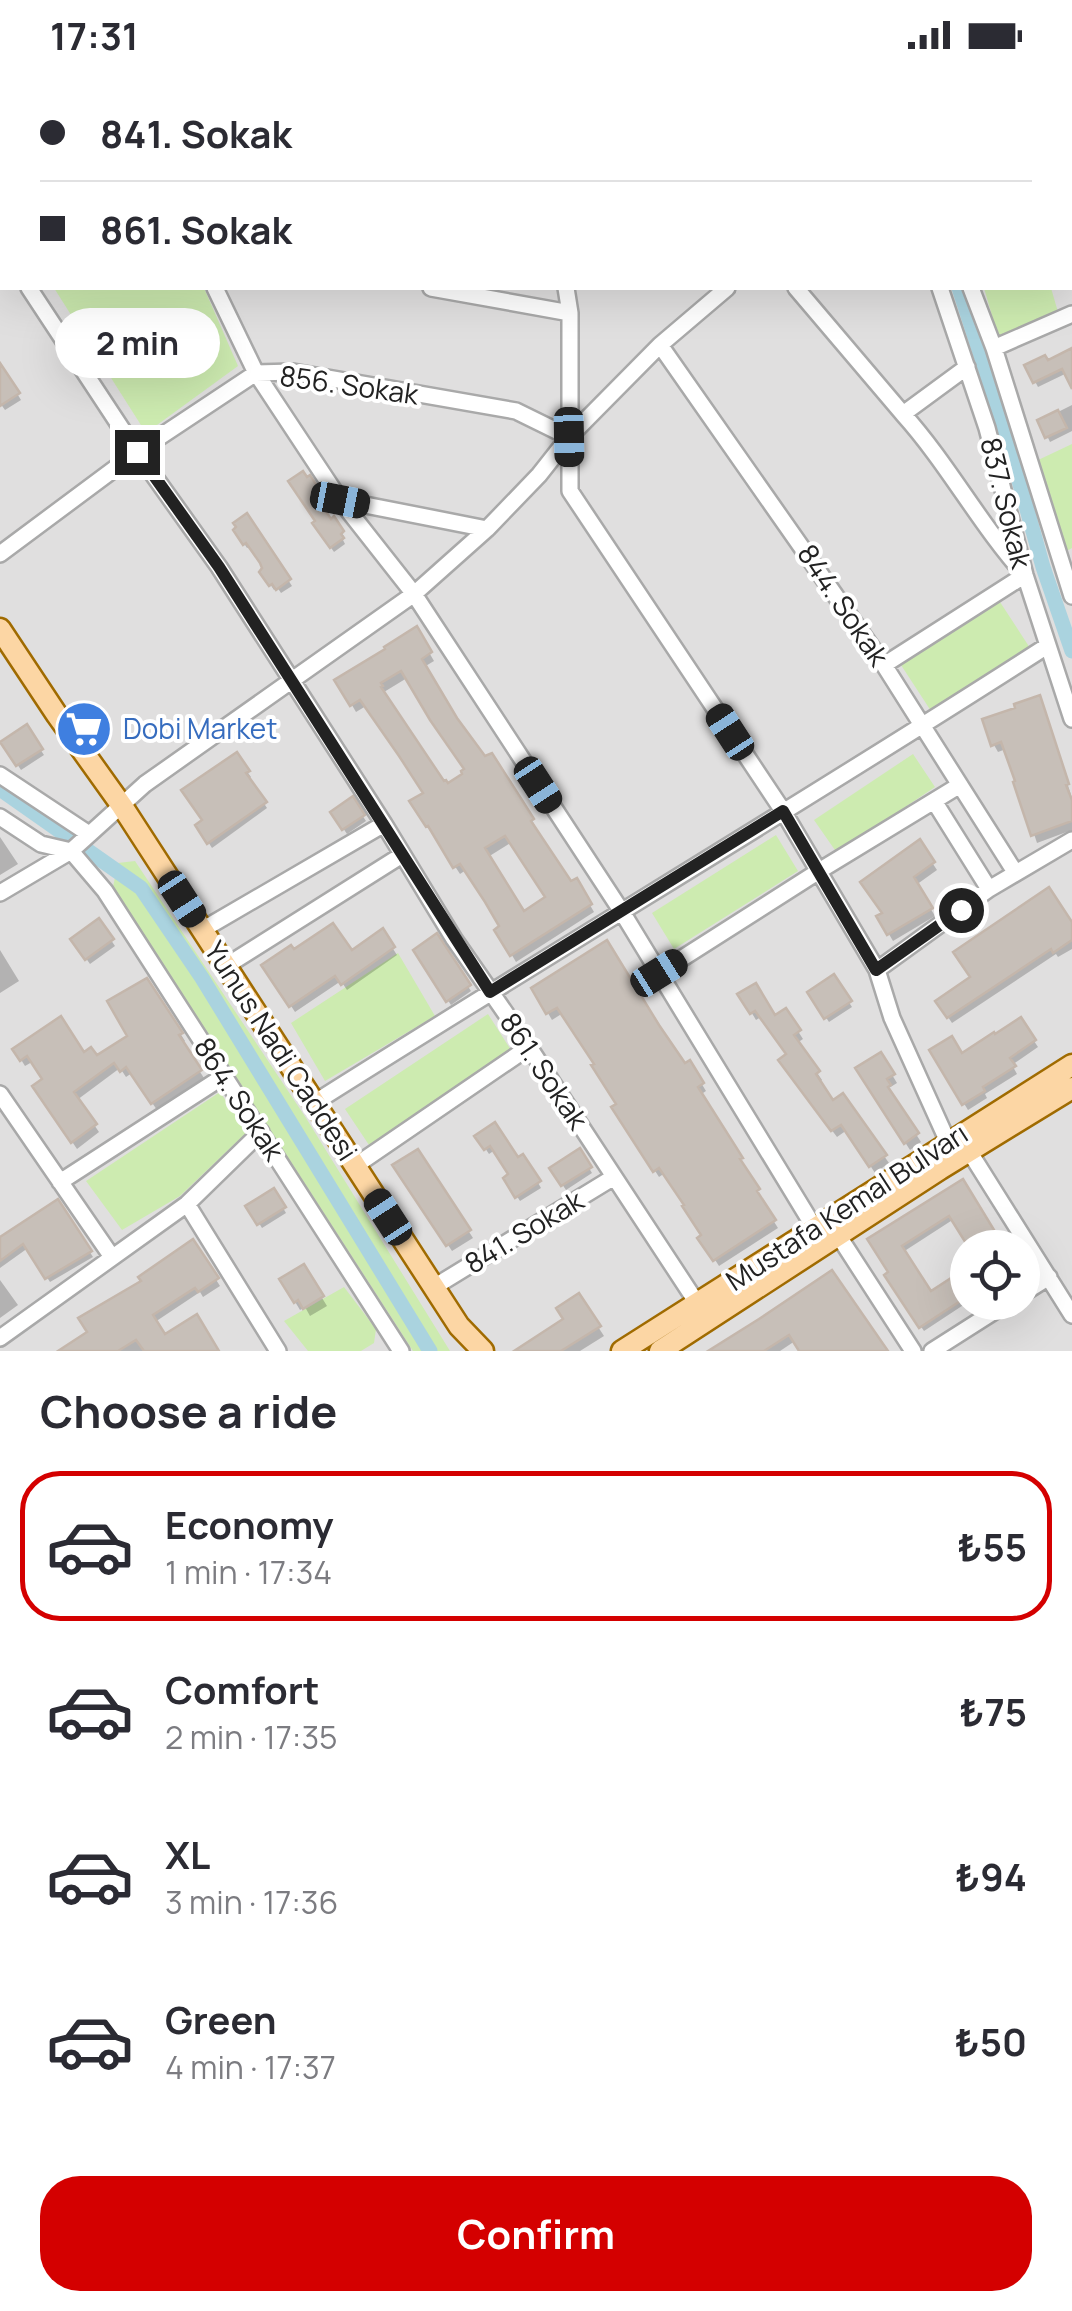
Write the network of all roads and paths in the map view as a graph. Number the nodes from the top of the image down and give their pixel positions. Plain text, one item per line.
1 (30, 290) edge
2 (216, 290) edge
3 (441, 290) edge
4 (566, 290) edge
5 (725, 290) edge
6 (798, 290) edge
7 (941, 290) edge
8 (973, 290) edge
9 (570, 313) junction
10 (1072, 314) edge
11 (660, 345) junction
12 (994, 348) junction
13 (967, 367) junction
14 (256, 373) junction
15 (903, 414) junction
16 (569, 437) junction
17 (137, 452) junction
18 (340, 500) junction
19 (487, 529) junction
20 (0, 554) edge
21 (1068, 565) edge
22 (1025, 575) junction
23 (414, 594) junction
24 (1072, 596) edge
25 (0, 629) edge
26 (1047, 646) junction
27 (884, 665) junction
28 (290, 680) junction
29 (1072, 718) edge
30 (924, 726) junction
31 (0, 775) edge
32 (960, 785) junction
33 (934, 801) junction
34 (122, 806) junction
35 (783, 811) junction
36 (0, 818) edge
37 (384, 824) junction
38 (89, 834) junction
39 (1072, 840) edge
40 (71, 851) junction
41 (402, 854) junction
42 (820, 871) junction
43 (1015, 872) junction
44 (989, 890) junction
45 (0, 893) edge
46 (622, 912) junction
47 (202, 930) junction
48 (226, 966) junction
49 (876, 970) junction
50 (659, 973) junction
51 (490, 992) junction
52 (529, 1047) junction
53 (1072, 1064) edge
54 (224, 1076) junction
55 (1072, 1088) edge
56 (0, 1094) edge
57 (314, 1104) junction
58 (261, 1132) junction
59 (948, 1142) junction
60 (969, 1152) junction
61 (355, 1166) junction
62 (614, 1177) junction
63 (60, 1182) junction
64 (186, 1204) junction
65 (814, 1227) junction
66 (838, 1235) junction
67 (112, 1257) junction
68 (1049, 1277) junction
69 (1040, 1283) edge
70 (434, 1288) junction
71 (697, 1304) junction
72 (1072, 1314) edge
73 (981, 1320) edge
74 (459, 1326) junction
75 (0, 1338) edge
76 (397, 1346) edge
77 (278, 1351) edge
78 (378, 1351) edge
79 (469, 1351) edge
80 (483, 1351) edge
81 (622, 1351) edge
82 (660, 1351) edge
83 (913, 1351) edge
84 (932, 1351) edge

1 - 17 street, 861. Sokak
2 - 14 street
3 - 9 street
4 - 9 street
5 - 11 street
6 - 15 street
7 - 13 street, 837. Sokak
8 - 12 street, 837. Sokak
9 - 16 street
10 - 12 street
11 - 16 street
11 - 27 street, 844. Sokak
12 - 21 street, 837. Sokak
13 - 15 street
13 - 22 street, 837. Sokak
14 - 16 street, 856. Sokak
14 - 17 street, 856. Sokak
14 - 18 street
15 - 22 street
16 - 19 street
16 - 35 street
17 - 20 street, 856. Sokak
17 - 28 street, 861. Sokak
18 - 19 street
18 - 23 street
19 - 23 street
21 - 24 street, 837. Sokak
22 - 26 street, 837. Sokak
22 - 27 street
23 - 28 street
23 - 46 street
25 - 34 main road, Yunus Nadi Caddesi
26 - 29 street, 837. Sokak
26 - 30 street
27 - 30 street, 844. Sokak
28 - 34 street
28 - 37 street, 861. Sokak
30 - 32 street, 844. Sokak
30 - 35 street
31 - 38 street
32 - 33 street
32 - 43 street, 844. Sokak
33 - 42 street
33 - 44 street
34 - 38 street
34 - 47 main road, Yunus Nadi Caddesi
35 - 42 street
35 - 46 street
36 - 40 street
37 - 41 street, 861. Sokak
37 - 47 street
38 - 40 street
39 - 43 street
40 - 45 street
40 - 54 street, 864. Sokak
41 - 48 street
41 - 51 street, 861. Sokak
42 - 49 street
42 - 50 street
43 - 44 street
44 - 49 street
46 - 50 street
46 - 51 street
47 - 48 main road, Yunus Nadi Caddesi
48 - 57 main road, Yunus Nadi Caddesi
49 - 59 street
50 - 65 street
51 - 52 street, 861. Sokak
51 - 57 street
52 - 61 street
52 - 62 street, 861. Sokak
53 - 59 main road, Mustafa Kemal Bulvarı
54 - 58 street, 864. Sokak
54 - 63 street
55 - 60 main road, Mustafa Kemal Bulvarı
56 - 63 street
57 - 61 main road, Yunus Nadi Caddesi
58 - 64 street
58 - 76 street, 864. Sokak
59 - 65 main road, Mustafa Kemal Bulvarı
60 - 66 main road, Mustafa Kemal Bulvarı
60 - 68 street
61 - 70 main road, Yunus Nadi Caddesi
62 - 70 street, 841. Sokak
62 - 71 street, 861. Sokak
63 - 67 street
64 - 67 street
64 - 77 street
65 - 71 main road, Mustafa Kemal Bulvarı
66 - 82 main road, Mustafa Kemal Bulvarı
66 - 83 street
67 - 75 street
68 - 69 street
68 - 72 street
70 - 74 main road, Yunus Nadi Caddesi
71 - 81 main road, Mustafa Kemal Bulvarı
73 - 84 street
74 - 79 main road, Yunus Nadi Caddesi
74 - 80 main road, Yunus Nadi Caddesi
76 - 78 street

